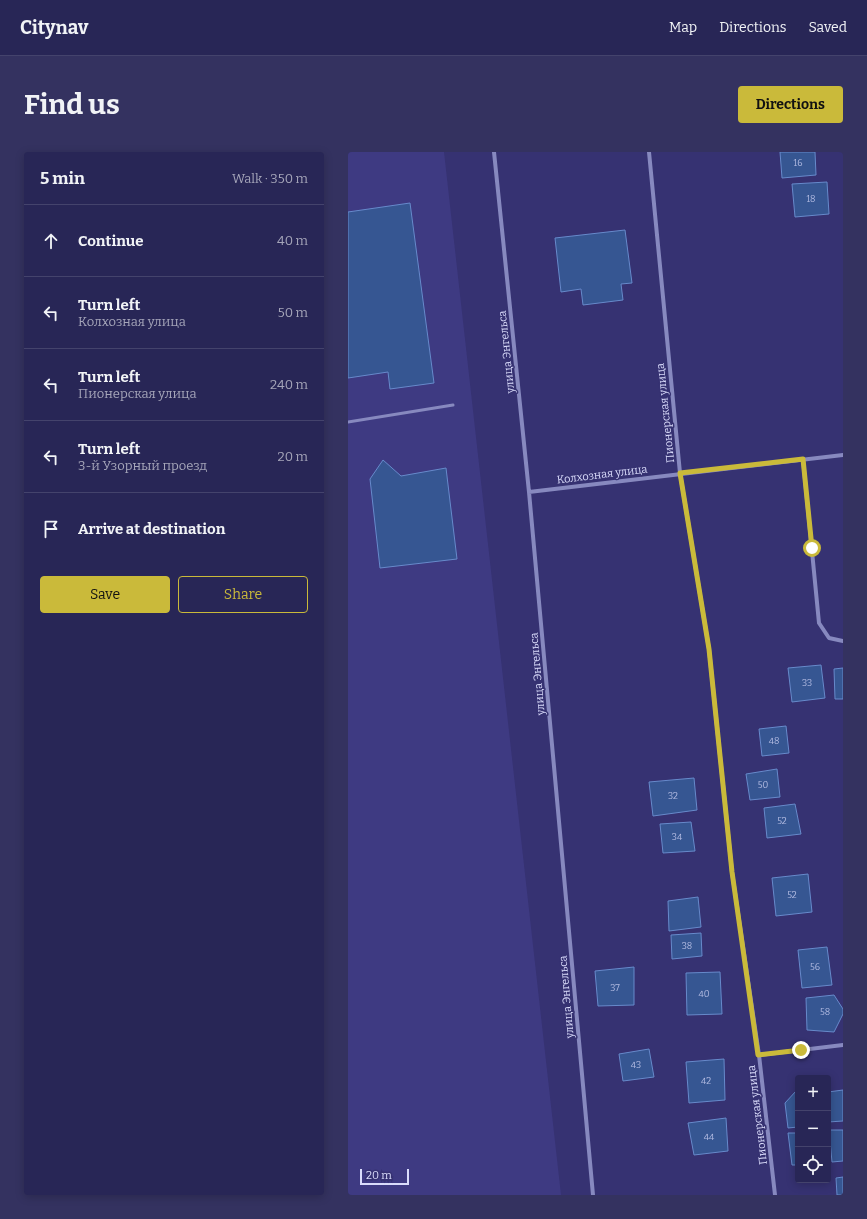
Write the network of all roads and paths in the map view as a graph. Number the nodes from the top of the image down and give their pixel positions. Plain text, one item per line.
1 (494, 152) edge
2 (649, 152) edge
3 (453, 405) dead end
4 (348, 422) edge
5 (843, 455) edge
6 (803, 459) junction
7 (680, 473) junction
8 (529, 492) junction
9 (843, 641) edge
10 (843, 1046) edge
11 (758, 1055) junction
12 (593, 1195) edge
13 (775, 1195) edge

1 - 8 street, улица Энгельса
2 - 7 street, Пионерская улица
3 - 4 lane
5 - 6 street, Колхозная улица
6 - 7 street, Колхозная улица
6 - 9 street
7 - 8 street, Колхозная улица
7 - 11 street, Пионерская улица
8 - 12 street, улица Энгельса
10 - 11 street
11 - 13 street, Пионерская улица

